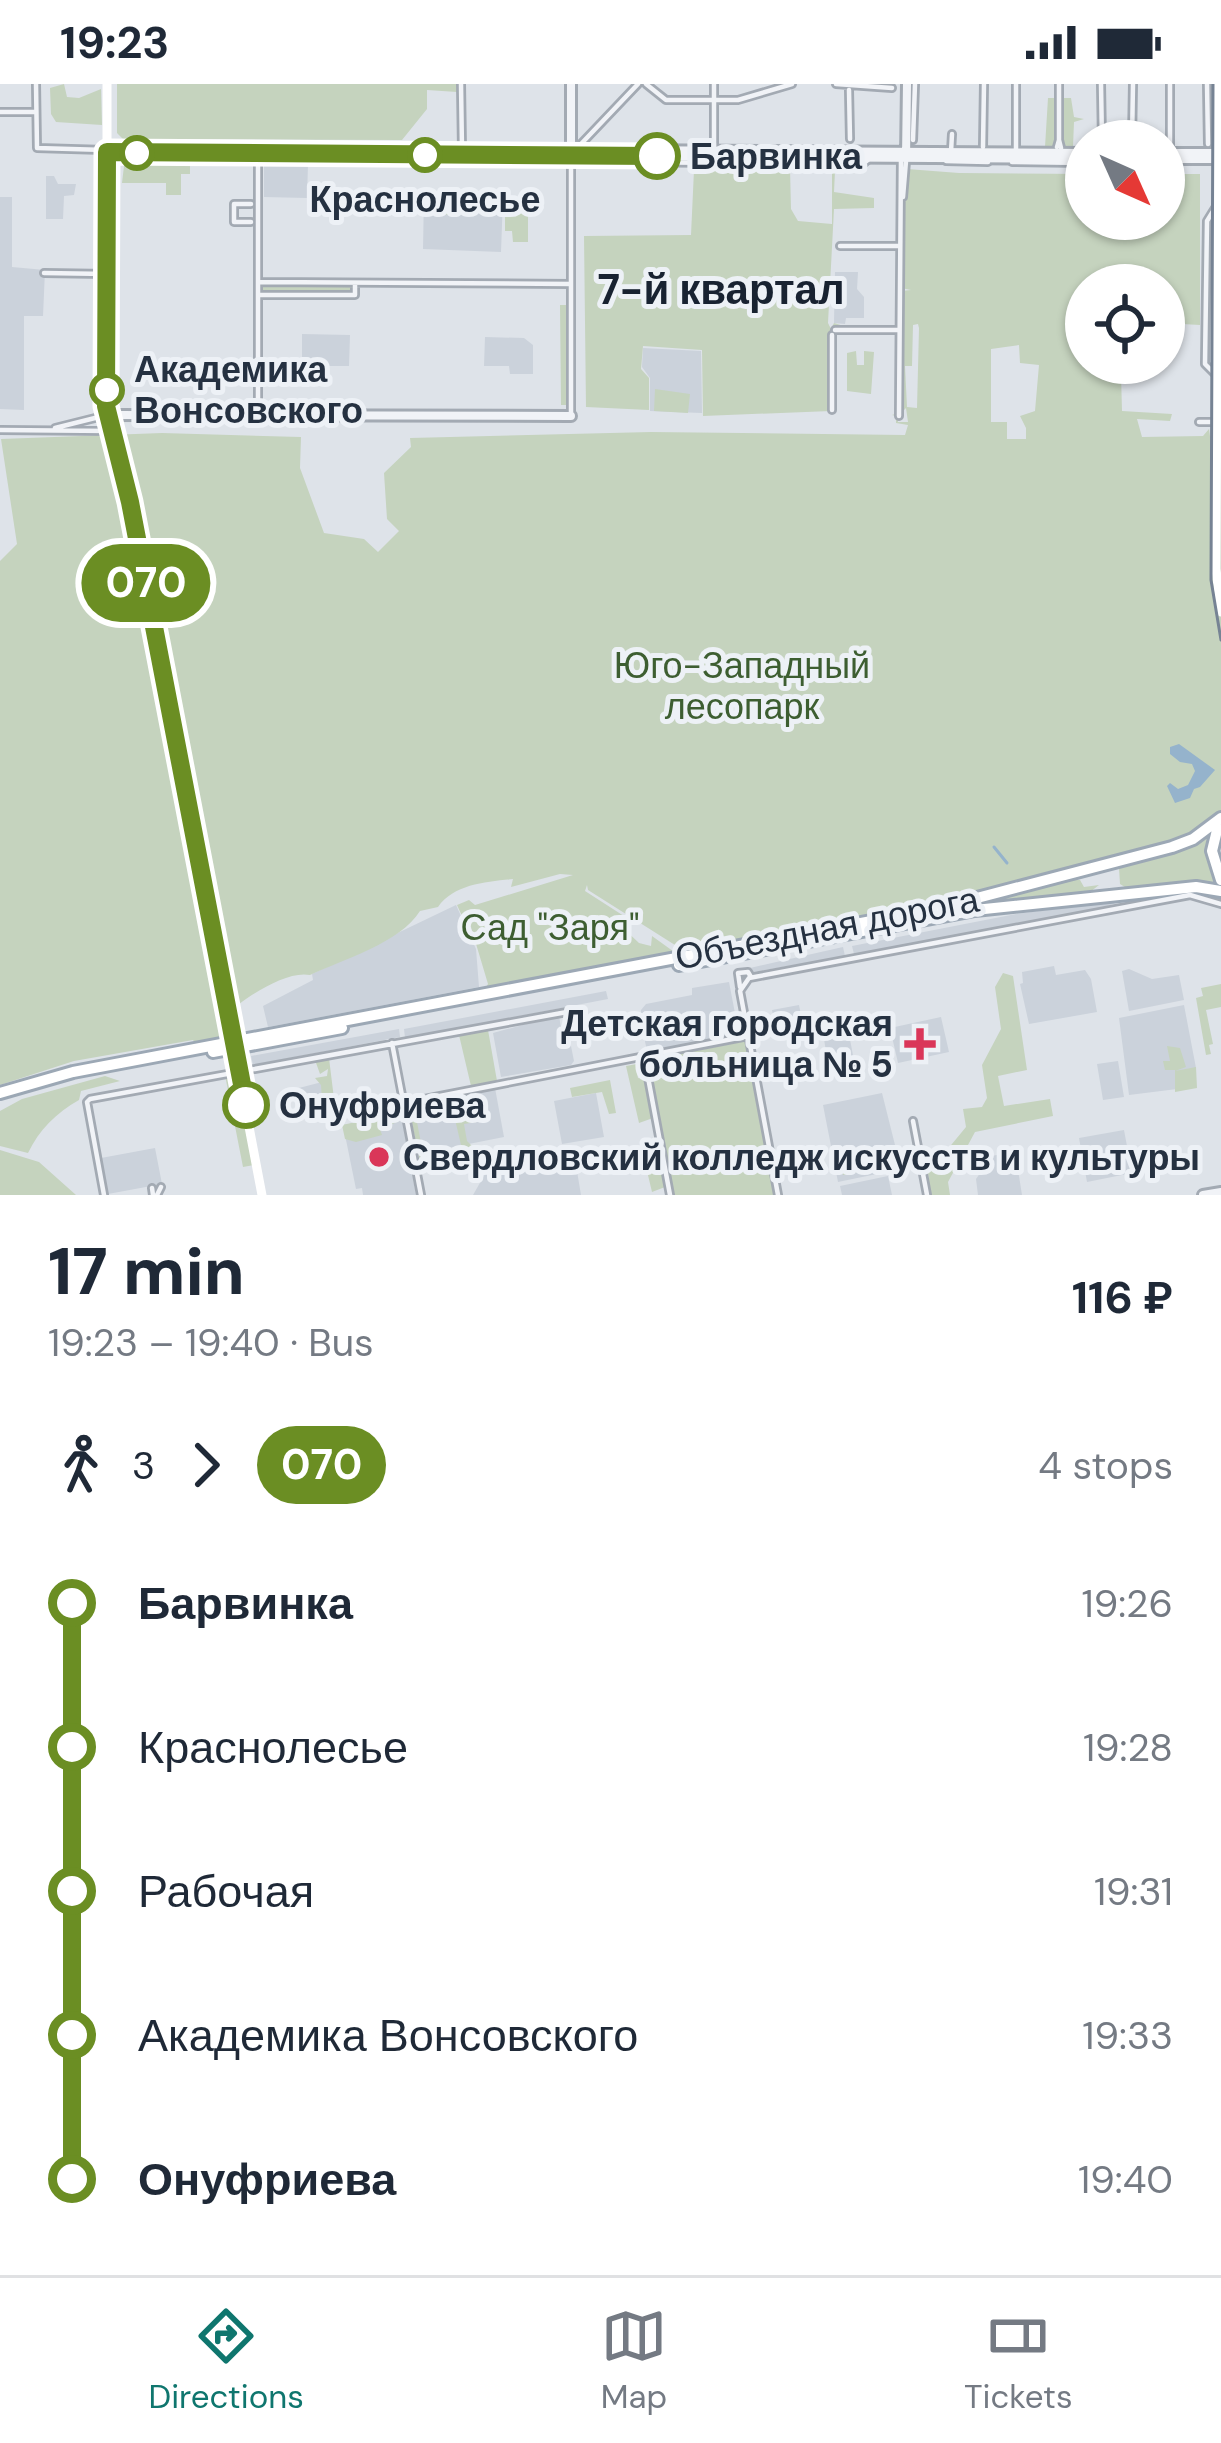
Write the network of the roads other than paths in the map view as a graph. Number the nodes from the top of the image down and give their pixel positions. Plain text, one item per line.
1 (35, 84) edge
2 (107, 84) edge
3 (461, 84) edge
4 (571, 84) edge
5 (642, 84) edge
6 (714, 84) edge
7 (792, 84) edge
8 (836, 84) edge
9 (908, 84) edge
10 (984, 84) edge
11 (1016, 84) edge
12 (1060, 84) edge
13 (1102, 84) edge
14 (1133, 84) edge
15 (1170, 84) edge
16 (1208, 84) edge
17 (1218, 84) edge
18 (849, 86) edge
19 (892, 88) dead end
20 (714, 99) junction
21 (1207, 106) junction
22 (0, 112) edge
23 (35, 112) junction
24 (910, 114) junction
25 (1218, 115) edge
26 (1102, 120) edge
27 (1132, 120) edge
28 (1168, 120) edge
29 (952, 134) dead end
30 (850, 139) dead end
31 (913, 140) dead end
32 (1208, 144) dead end
33 (1059, 145) dead end
34 (983, 147) dead end
35 (462, 149) junction
36 (107, 150) junction
37 (575, 150) junction
38 (714, 151) junction
39 (430, 152) junction
40 (1016, 152) junction
41 (258, 154) junction
42 (904, 155) junction
43 (947, 155) junction
44 (1065, 156) edge
45 (1220, 156) edge
46 (1185, 157) edge
47 (1065, 158) edge
48 (1185, 159) edge
49 (1218, 203) edge
50 (251, 204) dead end
51 (251, 222) dead end
52 (839, 246) dead end
53 (900, 246) junction
54 (44, 273) dead end
55 (107, 274) junction
56 (259, 283) junction
57 (355, 283) junction
58 (571, 284) junction
59 (259, 295) junction
60 (899, 330) junction
61 (832, 410) dead end
62 (107, 415) junction
63 (258, 415) junction
64 (571, 416) joint
65 (899, 416) dead end
66 (1199, 422) dead end
67 (1219, 422) edge
68 (0, 430) edge
69 (111, 430) junction
70 (51, 431) junction
71 (1221, 611) edge
72 (1221, 819) edge
73 (1221, 880) edge
74 (1221, 891) edge
75 (1221, 904) edge
76 (567, 1012) dead end
77 (748, 1036) junction
78 (392, 1043) junction
79 (234, 1044) junction
80 (644, 1056) junction
81 (239, 1070) junction
82 (0, 1097) edge
83 (404, 1103) junction
84 (913, 1121) dead end
85 (161, 1187) dead end
86 (1221, 1192) edge
87 (154, 1193) edge
88 (104, 1195) edge
89 (262, 1195) edge
90 (421, 1195) edge
91 (670, 1195) edge
92 (778, 1195) edge
93 (927, 1195) edge
94 (1203, 1195) edge

1 - 23 street
2 - 36 main road
3 - 35 street
4 - 37 street
5 - 20 street
5 - 37 street
6 - 20 street
7 - 20 street
8 - 18 street
9 - 24 street
9 - 24 street
9 - 42 street
10 - 34 street
11 - 40 street
12 - 33 street
13 - 26 street
14 - 27 street
15 - 28 street
16 - 21 street
17 - 25 main road
18 - 19 street
18 - 30 street
20 - 38 street
21 - 25 street
21 - 32 street
22 - 23 street
23 - 36 street
24 - 31 street
24 - 42 street
25 - 45 main road
29 - 43 street
35 - 37 street
35 - 39 street
36 - 39 street
36 - 41 street
36 - 55 main road
37 - 38 street
37 - 39 street
37 - 42 street
37 - 58 street
38 - 42 street
39 - 41 street
40 - 43 street
40 - 44 street
41 - 56 street
42 - 43 street
42 - 53 street
43 - 47 street
45 - 46 street
45 - 48 street
45 - 49 main road
49 - 67 main road
50 - 51 street
52 - 53 street
53 - 60 street
54 - 55 street
55 - 62 main road
56 - 57 street
56 - 59 street
57 - 58 street
57 - 59 street
58 - 64 street
59 - 63 street
60 - 61 street
60 - 65 street
62 - 63 street
62 - 69 main road
62 - 70 street
63 - 64 street
66 - 67 street
67 - 71 main road
68 - 70 street
69 - 70 street
69 - 79 main road
72 - 73 main road
72 - 79 main road, Объездная дорога
74 - 79 main road, Объездная дорога
75 - 77 street
76 - 78 street
77 - 80 street
77 - 92 street
78 - 81 street
78 - 83 street
79 - 81 main road
79 - 82 main road, Объездная дорога
80 - 83 street
80 - 91 street
81 - 88 street
81 - 89 main road
83 - 90 street
84 - 93 street
85 - 87 street
86 - 94 street

